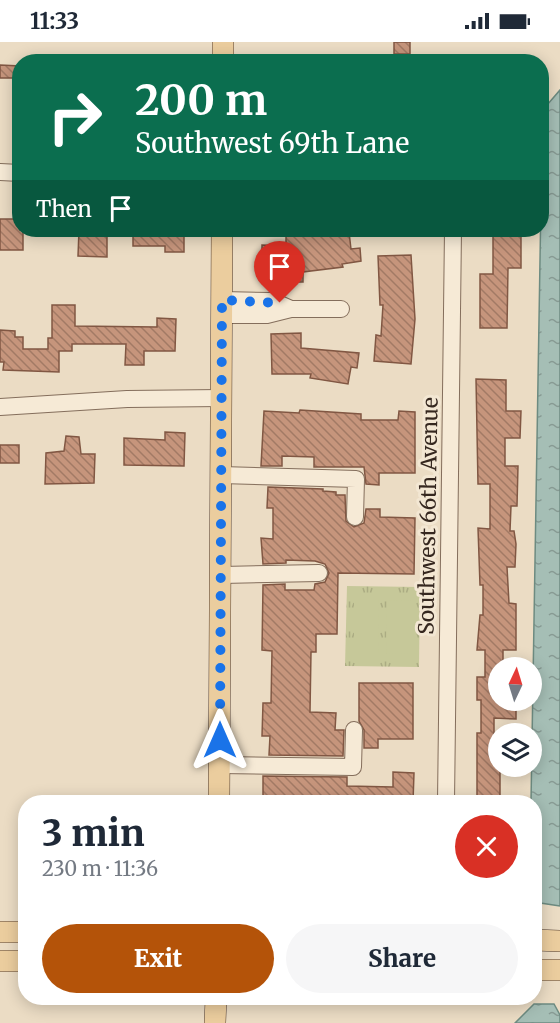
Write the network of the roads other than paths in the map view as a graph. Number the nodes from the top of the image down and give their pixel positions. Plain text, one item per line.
1 (222, 237) edge
2 (453, 237) edge
3 (221, 308) junction
4 (340, 309) dead end
5 (221, 398) junction
6 (0, 407) edge
7 (221, 475) junction
8 (355, 517) dead end
9 (319, 573) dead end
10 (222, 575) junction
11 (354, 730) dead end
12 (220, 765) junction
13 (219, 795) edge
14 (446, 795) edge
15 (0, 932) edge
16 (18, 932) edge
17 (542, 940) edge
18 (560, 940) edge
19 (0, 961) edge
20 (18, 961) edge
21 (542, 970) edge
22 (560, 970) edge
23 (216, 1005) edge
24 (215, 1023) edge

1 - 3 main road
2 - 14 street, Southwest 66th Avenue
3 - 4 street
3 - 5 main road
5 - 6 street
5 - 7 main road
7 - 8 street
7 - 10 main road
9 - 10 street
10 - 12 main road
11 - 12 street
12 - 13 main road
15 - 16 main road
17 - 18 main road
19 - 20 main road
21 - 22 main road
23 - 24 main road

